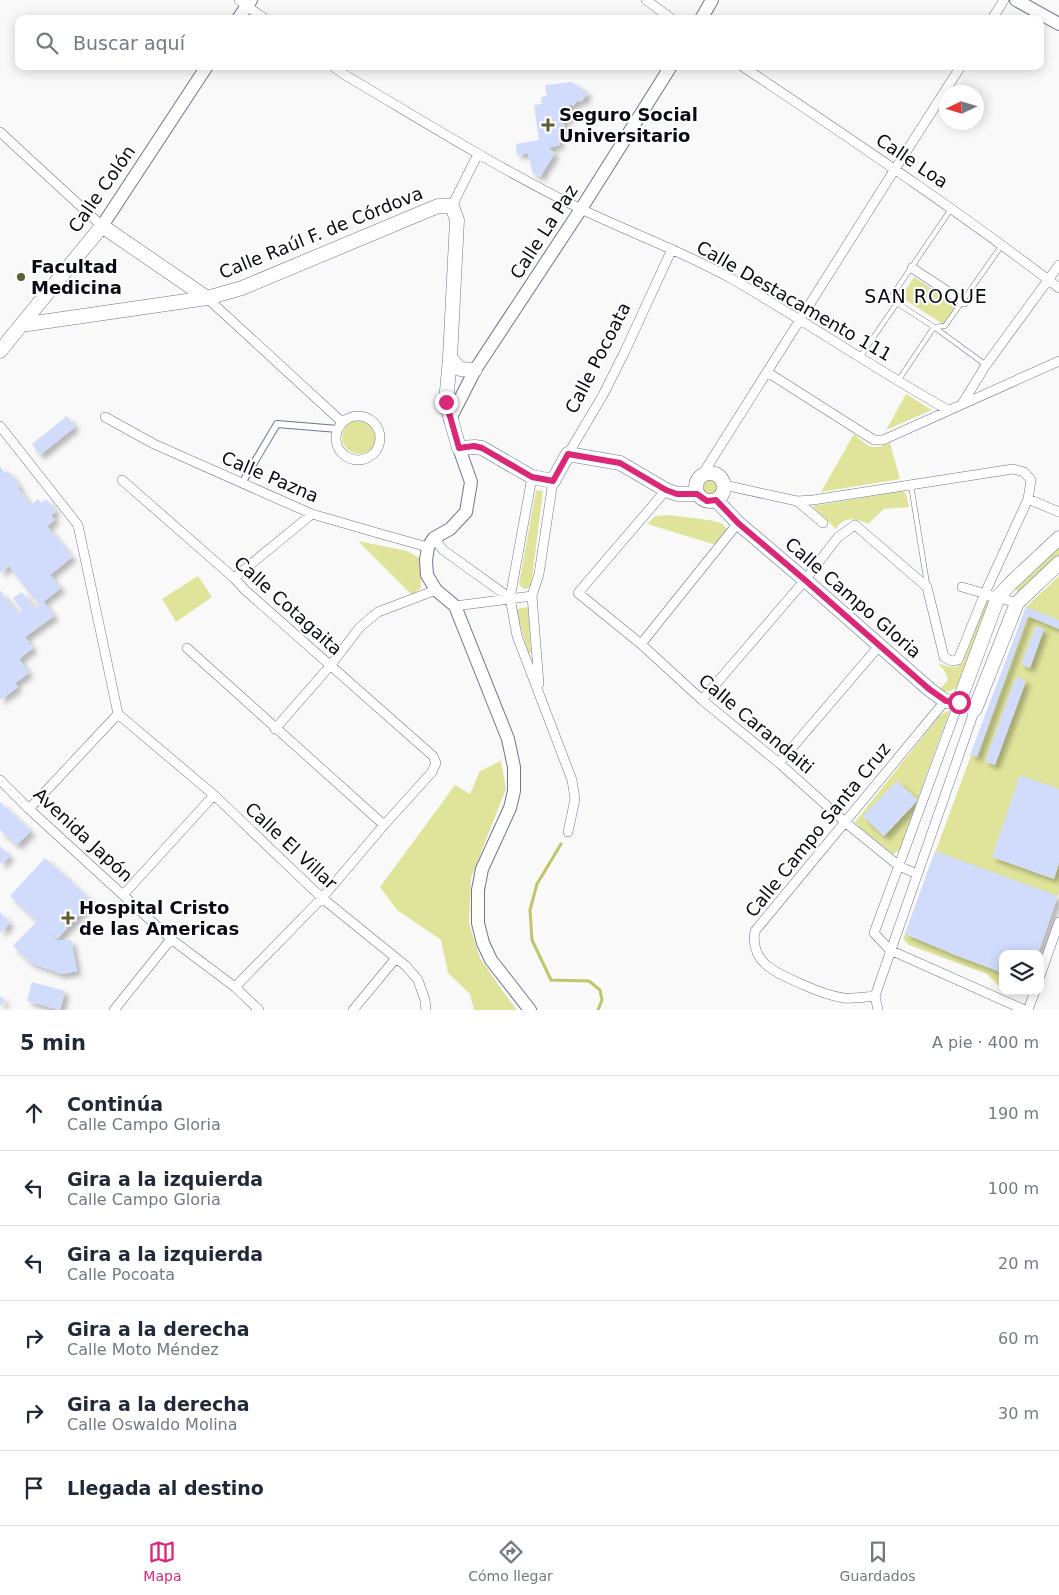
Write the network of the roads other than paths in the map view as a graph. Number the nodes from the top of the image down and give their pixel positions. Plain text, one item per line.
1 (646, 0) edge
2 (712, 0) edge
3 (1004, 0) edge
4 (1016, 0) edge
5 (245, 2) edge
6 (240, 15) edge
7 (260, 15) edge
8 (667, 15) edge
9 (703, 15) edge
10 (995, 15) edge
11 (1043, 15) edge
12 (1044, 16) edge
13 (1059, 24) edge
14 (204, 70) edge
15 (337, 70) edge
16 (668, 70) edge
17 (748, 70) edge
18 (958, 70) edge
19 (0, 132) edge
20 (478, 154) junction
21 (895, 169) junction
22 (452, 206) junction
23 (951, 208) junction
24 (581, 209) junction
25 (102, 226) junction
26 (1002, 244) junction
27 (672, 250) junction
28 (1059, 265) edge
29 (912, 268) junction
30 (1048, 280) junction
31 (1059, 288) edge
32 (207, 298) junction
33 (964, 302) junction
34 (897, 303) junction
35 (799, 321) junction
36 (22, 324) junction
37 (934, 327) junction
38 (0, 351) edge
39 (860, 357) junction
40 (450, 358) junction
41 (1059, 360) edge
42 (986, 365) junction
43 (474, 370) junction
44 (767, 372) junction
45 (897, 382) junction
46 (962, 405) junction
47 (948, 410) junction
48 (105, 417) dead end
49 (450, 419) junction
50 (0, 426) edge
51 (340, 426) junction
52 (459, 448) junction
53 (568, 454) junction
54 (702, 475) junction
55 (532, 477) junction
56 (122, 480) dead end
57 (553, 481) junction
58 (242, 483) junction
59 (724, 485) junction
60 (911, 485) junction
61 (666, 490) junction
62 (697, 494) junction
63 (1028, 499) junction
64 (716, 500) junction
65 (798, 501) junction
66 (1059, 512) edge
67 (312, 514) junction
68 (738, 523) junction
69 (823, 523) dead end
70 (1059, 538) edge
71 (431, 542) junction
72 (1059, 563) edge
73 (234, 578) junction
74 (805, 580) junction
75 (927, 587) junction
76 (962, 587) dead end
77 (436, 590) junction
78 (992, 595) junction
79 (532, 596) junction
80 (510, 598) junction
81 (1017, 603) junction
82 (455, 606) junction
83 (641, 644) junction
84 (879, 646) junction
85 (187, 648) dead end
86 (330, 666) junction
87 (540, 694) junction
88 (702, 700) junction
89 (952, 702) junction
90 (975, 709) junction
91 (118, 714) junction
92 (275, 729) junction
93 (779, 763) junction
94 (0, 780) edge
95 (214, 795) junction
96 (29, 809) junction
97 (845, 822) junction
98 (384, 825) junction
99 (568, 832) dead end
100 (899, 866) junction
101 (917, 874) junction
102 (123, 895) junction
103 (322, 898) junction
104 (1059, 922) edge
105 (172, 939) junction
106 (890, 950) junction
107 (396, 958) junction
108 (1044, 965) edge
109 (235, 987) junction
110 (1033, 995) edge
111 (875, 996) junction
112 (114, 1010) edge
113 (259, 1010) edge
114 (353, 1010) edge
115 (426, 1010) edge
116 (530, 1010) edge
117 (878, 1010) edge
118 (1026, 1010) edge

1 - 8 street
2 - 9 main road
3 - 10 street
4 - 11 main road
5 - 6 main road
5 - 7 street
12 - 13 main road
14 - 25 main road, Calle Colón
15 - 20 street, Calle Destacamento 111
16 - 24 main road, Calle La Paz
17 - 21 street, Calle Loa
18 - 21 street
19 - 25 street
20 - 22 street
20 - 24 street, Calle Destacamento 111
21 - 23 street, Calle Loa
21 - 35 street
22 - 32 main road, Calle Raúl F. de Córdova
22 - 40 main road
23 - 26 street, Calle Loa
23 - 29 lane
24 - 27 street, Calle Destacamento 111
24 - 43 main road, Calle La Paz
25 - 32 main road
25 - 36 main road, Calle Colón
26 - 30 street, Calle Loa
26 - 33 lane
27 - 35 street, Calle Destacamento 111
27 - 53 street, Calle Pocoata
28 - 30 street
29 - 33 street
29 - 34 lane
30 - 31 street, Calle Loa
30 - 42 street
32 - 36 main road, Calle Raúl F. de Córdova
32 - 51 street
33 - 37 lane
34 - 37 lane
34 - 39 lane
35 - 39 street, Calle Destacamento 111
35 - 44 street
36 - 38 main road, Calle Colón
37 - 42 lane
37 - 45 lane
39 - 45 street, Calle Destacamento 111
40 - 43 main road
40 - 49 main road
41 - 46 street
42 - 46 street
43 - 49 main road, Calle La Paz
44 - 47 street
44 - 54 street
45 - 47 street, Calle Destacamento 111
46 - 47 street
48 - 58 street, Calle Pazna
49 - 52 main road
50 - 91 street
51 - 51 street
51 - 58 street
52 - 55 main road
52 - 71 main road
53 - 57 main road, Calle Pocoata
53 - 61 main road
54 - 59 main road
54 - 62 main road
55 - 57 main road
55 - 80 street
56 - 73 street, Calle Cotagaita
57 - 79 street
58 - 67 street, Calle Pazna
59 - 64 main road
59 - 65 street
60 - 63 street
60 - 65 street
60 - 75 lane
61 - 62 main road
61 - 83 street, Calle Carandaiti
62 - 64 main road
63 - 66 street
63 - 78 street
64 - 68 main road, Calle Campo Gloria
65 - 69 street
67 - 71 street, Calle Pazna
67 - 73 street
68 - 74 main road, Calle Campo Gloria
68 - 83 street
70 - 78 main road
71 - 77 main road
71 - 80 street
72 - 81 main road
73 - 86 street, Calle Cotagaita
74 - 75 street
74 - 84 main road, Calle Campo Gloria
74 - 88 street
75 - 78 street
76 - 78 street
77 - 82 main road
77 - 86 street
78 - 81 street
78 - 89 main road
79 - 80 street
79 - 87 street
80 - 82 street
80 - 87 street
81 - 90 main road
82 - 116 main road
83 - 88 street, Calle Carandaiti
84 - 89 main road, Calle Campo Gloria
84 - 93 street
85 - 92 street
86 - 92 street
86 - 98 street, Calle Cotagaita
87 - 99 street
88 - 93 street, Calle Carandaiti
89 - 90 main road, Calle Campo Gloria
89 - 97 street, Calle Campo Santa Cruz
89 - 100 street
90 - 101 street
91 - 95 street, Calle El Villar
91 - 96 street
92 - 98 street
93 - 97 street, Calle Carandaiti
94 - 96 street, Avenida Japón
95 - 102 street
95 - 103 street, Calle El Villar
96 - 102 street, Avenida Japón
97 - 100 street, Calle Carandaiti
97 - 111 street, Calle Campo Santa Cruz
98 - 103 street
100 - 101 street, Calle Carandaiti
100 - 106 street
101 - 106 street
102 - 105 street, Avenida Japón
103 - 107 street, Calle El Villar
103 - 109 street
104 - 108 street
105 - 109 street, Avenida Japón
105 - 112 street
106 - 111 street
106 - 118 street
107 - 114 street
107 - 115 street, Calle El Villar
109 - 113 street, Avenida Japón
110 - 118 street
111 - 117 street

